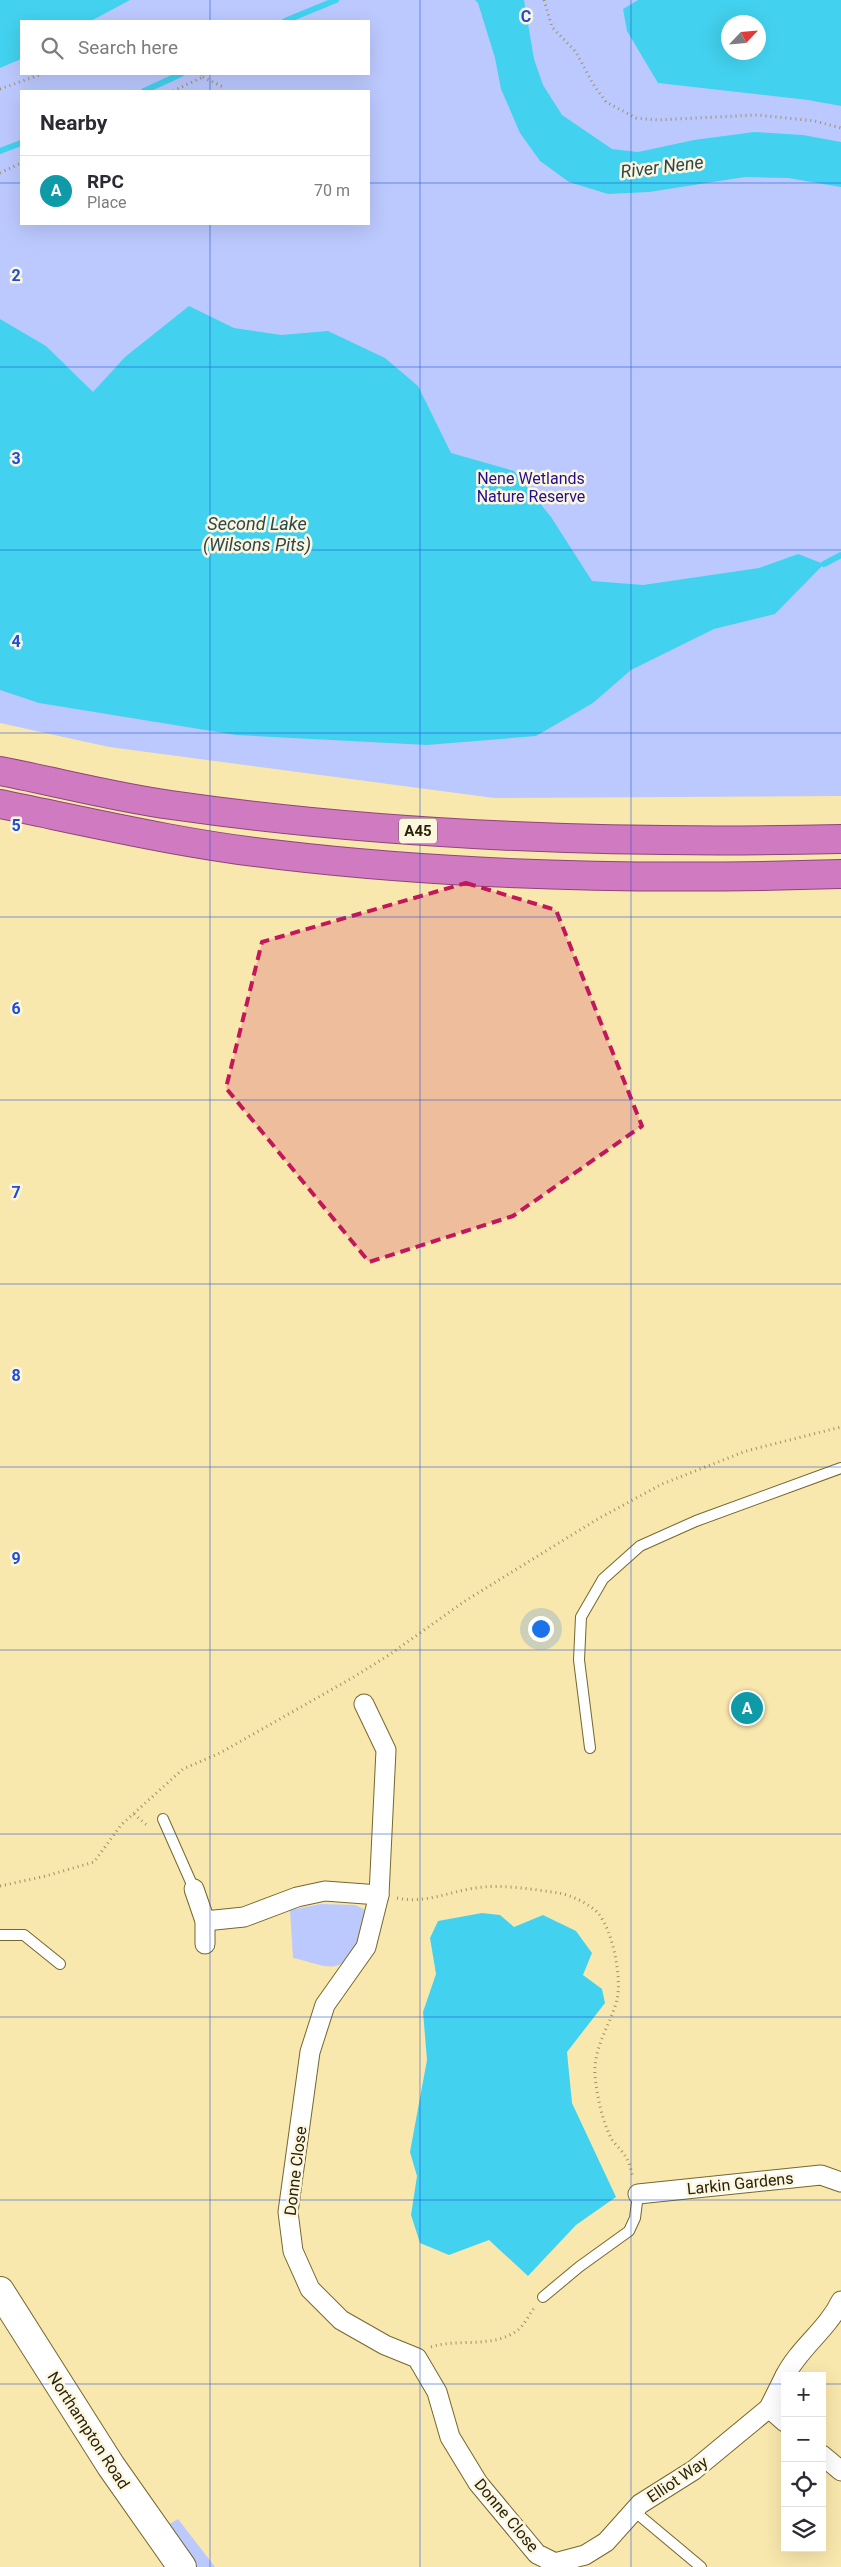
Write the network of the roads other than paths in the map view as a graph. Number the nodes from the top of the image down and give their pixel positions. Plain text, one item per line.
1 (0, 771) edge
2 (0, 804) edge
3 (841, 839) edge
4 (841, 874) edge
5 (841, 1468) edge
6 (364, 1704) dead end
7 (590, 1748) dead end
8 (163, 1819) dead end
9 (194, 1889) joint
10 (379, 1895) junction
11 (205, 1921) junction
12 (0, 1935) edge
13 (205, 1944) dead end
14 (60, 1964) dead end
15 (841, 2182) edge
16 (638, 2194) joint
17 (0, 2291) edge
18 (543, 2297) road end
19 (841, 2302) edge
20 (787, 2372) edge
21 (781, 2384) edge
22 (769, 2408) junction
23 (781, 2418) edge
24 (826, 2459) edge
25 (841, 2472) edge
26 (634, 2511) junction
27 (554, 2565) edge
28 (182, 2567) edge
29 (701, 2567) edge

1 - 3 highway, A45
2 - 4 highway, A45
5 - 7 lane
6 - 10 street, Donne Close
8 - 9 lane
9 - 11 street
10 - 11 street
10 - 27 street, Donne Close
11 - 13 street
12 - 14 lane
15 - 16 street, Larkin Gardens
16 - 18 lane
17 - 28 main road, Northampton Road
19 - 20 street, Elliot Way
21 - 22 street, Elliot Way
22 - 23 street
22 - 26 street, Elliot Way
24 - 25 street
26 - 27 street, Elliot Way
26 - 29 lane

